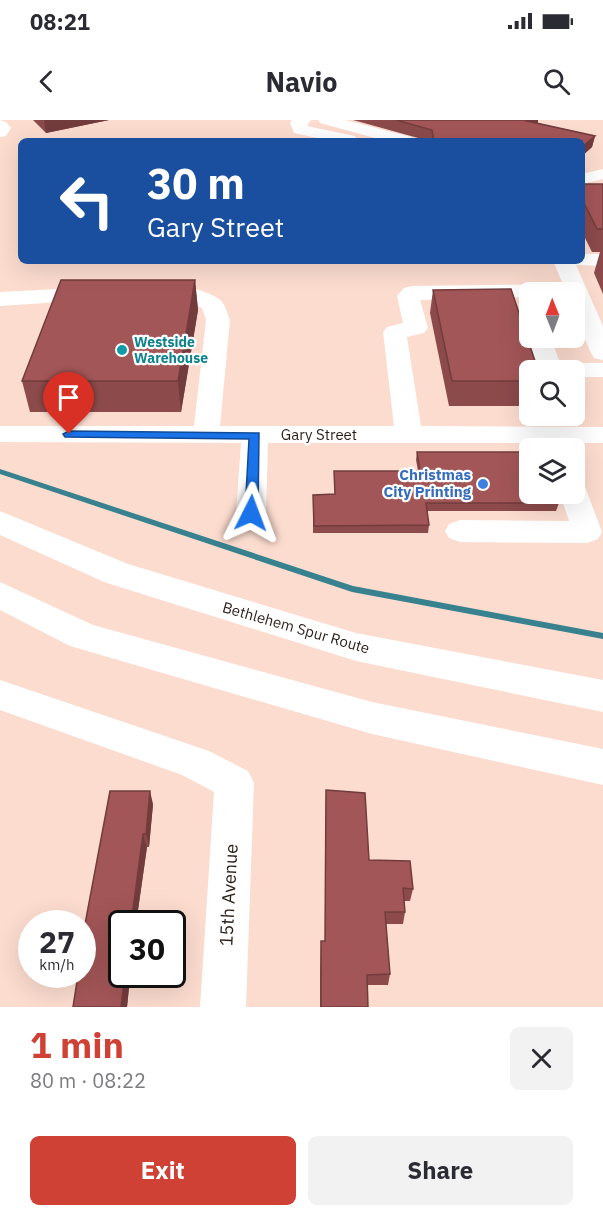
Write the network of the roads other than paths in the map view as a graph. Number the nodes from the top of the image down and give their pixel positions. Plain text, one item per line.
1 (303, 120) edge
2 (326, 120) edge
3 (0, 125) edge
4 (0, 132) edge
5 (340, 138) edge
6 (394, 138) edge
7 (603, 174) edge
8 (585, 177) edge
9 (585, 260) edge
10 (603, 260) edge
11 (565, 264) edge
12 (573, 282) edge
13 (0, 299) edge
14 (519, 301) edge
15 (585, 309) edge
16 (603, 353) edge
17 (585, 370) edge
18 (603, 370) edge
19 (0, 434) edge
20 (565, 434) edge
21 (206, 435) junction
22 (255, 435) junction
23 (409, 435) junction
24 (603, 435) edge
25 (578, 504) edge
26 (251, 513) dead end
27 (0, 522) edge
28 (460, 531) dead end
29 (0, 594) edge
30 (0, 695) edge
31 (603, 696) edge
32 (603, 767) edge
33 (223, 1007) edge

1 - 5 street
2 - 6 street
3 - 4 street
7 - 8 street
9 - 10 street
11 - 12 street
13 - 21 street
14 - 23 street
15 - 16 street
17 - 18 street
19 - 21 street, Gary Street
20 - 23 street, Gary Street
20 - 24 street, Gary Street
21 - 22 street, Gary Street
22 - 23 street, Gary Street
22 - 26 street
25 - 28 street
27 - 31 highway, Bethlehem Spur Route
29 - 32 highway
30 - 33 street, 15th Avenue

